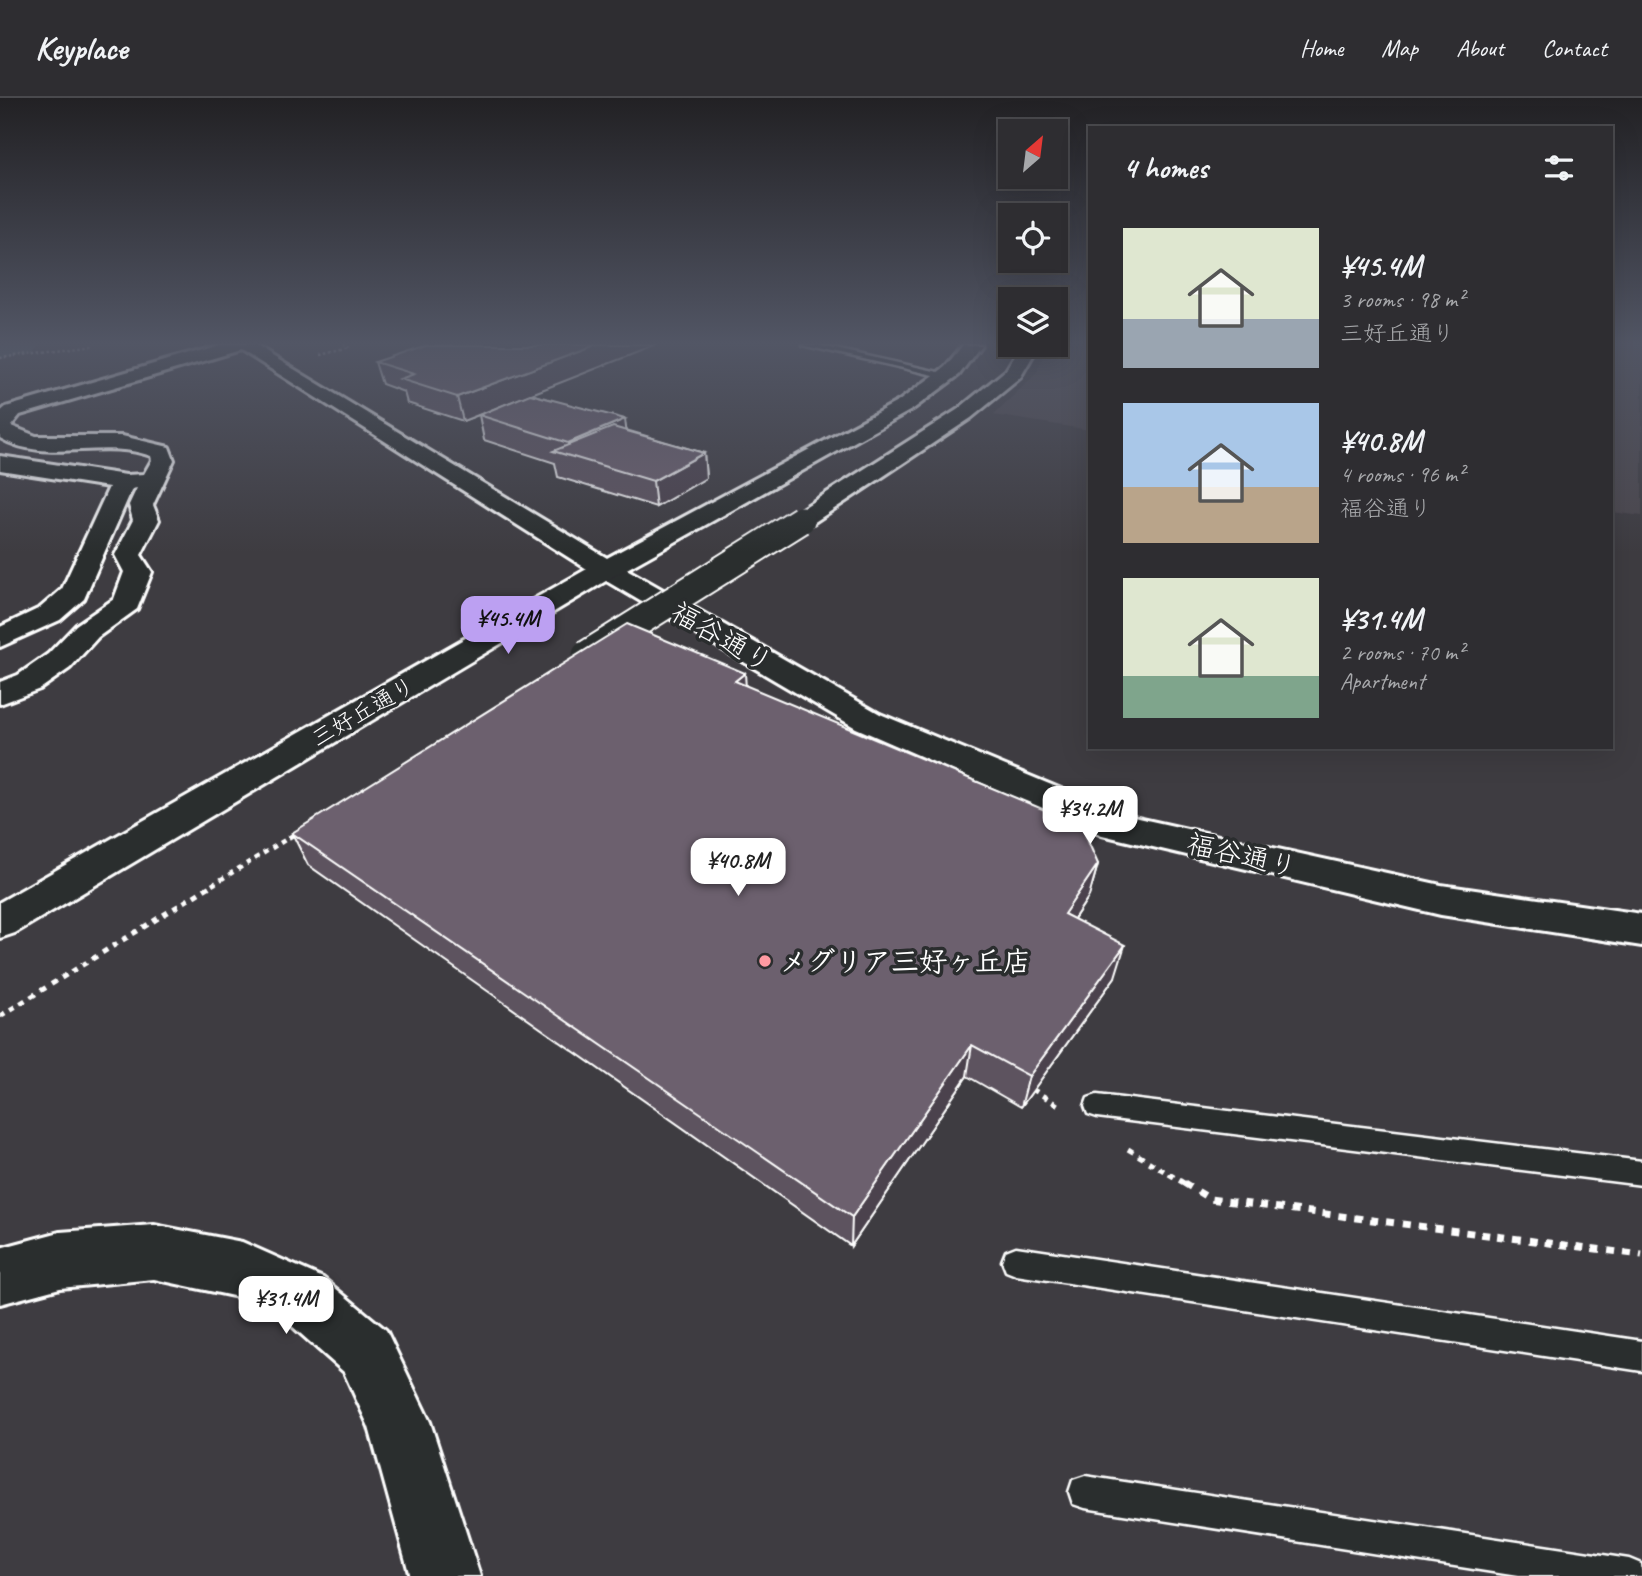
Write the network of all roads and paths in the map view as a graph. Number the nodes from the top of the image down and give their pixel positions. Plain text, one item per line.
1 (354, 414) edge
2 (890, 414) edge
3 (964, 414) edge
4 (0, 426) edge
5 (0, 463) edge
6 (153, 480) junction
7 (123, 482) junction
8 (606, 569) junction
9 (0, 638) edge
10 (582, 658) edge
11 (0, 694) edge
12 (309, 826) edge
13 (0, 922) edge
14 (1642, 930) edge
15 (0, 1016) edge
16 (1032, 1089) edge
17 (1097, 1106) dead end
18 (1068, 1111) dead end
19 (1115, 1140) dead end
20 (1642, 1173) edge
21 (1642, 1255) edge
22 (1016, 1261) dead end
23 (0, 1276) edge
24 (1642, 1356) edge
25 (1085, 1492) dead end
26 (445, 1576) edge
27 (1629, 1576) edge

1 - 8 street, 福谷通り
2 - 8 street, 三好丘通り
3 - 10 street, bridge
4 - 6 street
5 - 7 street
6 - 7 street
6 - 11 street
7 - 9 street
8 - 13 street, 三好丘通り
8 - 14 street, 福谷通り
12 - 15 path
16 - 18 path
17 - 20 lane
19 - 21 path
22 - 24 lane
23 - 26 street
25 - 27 lane

